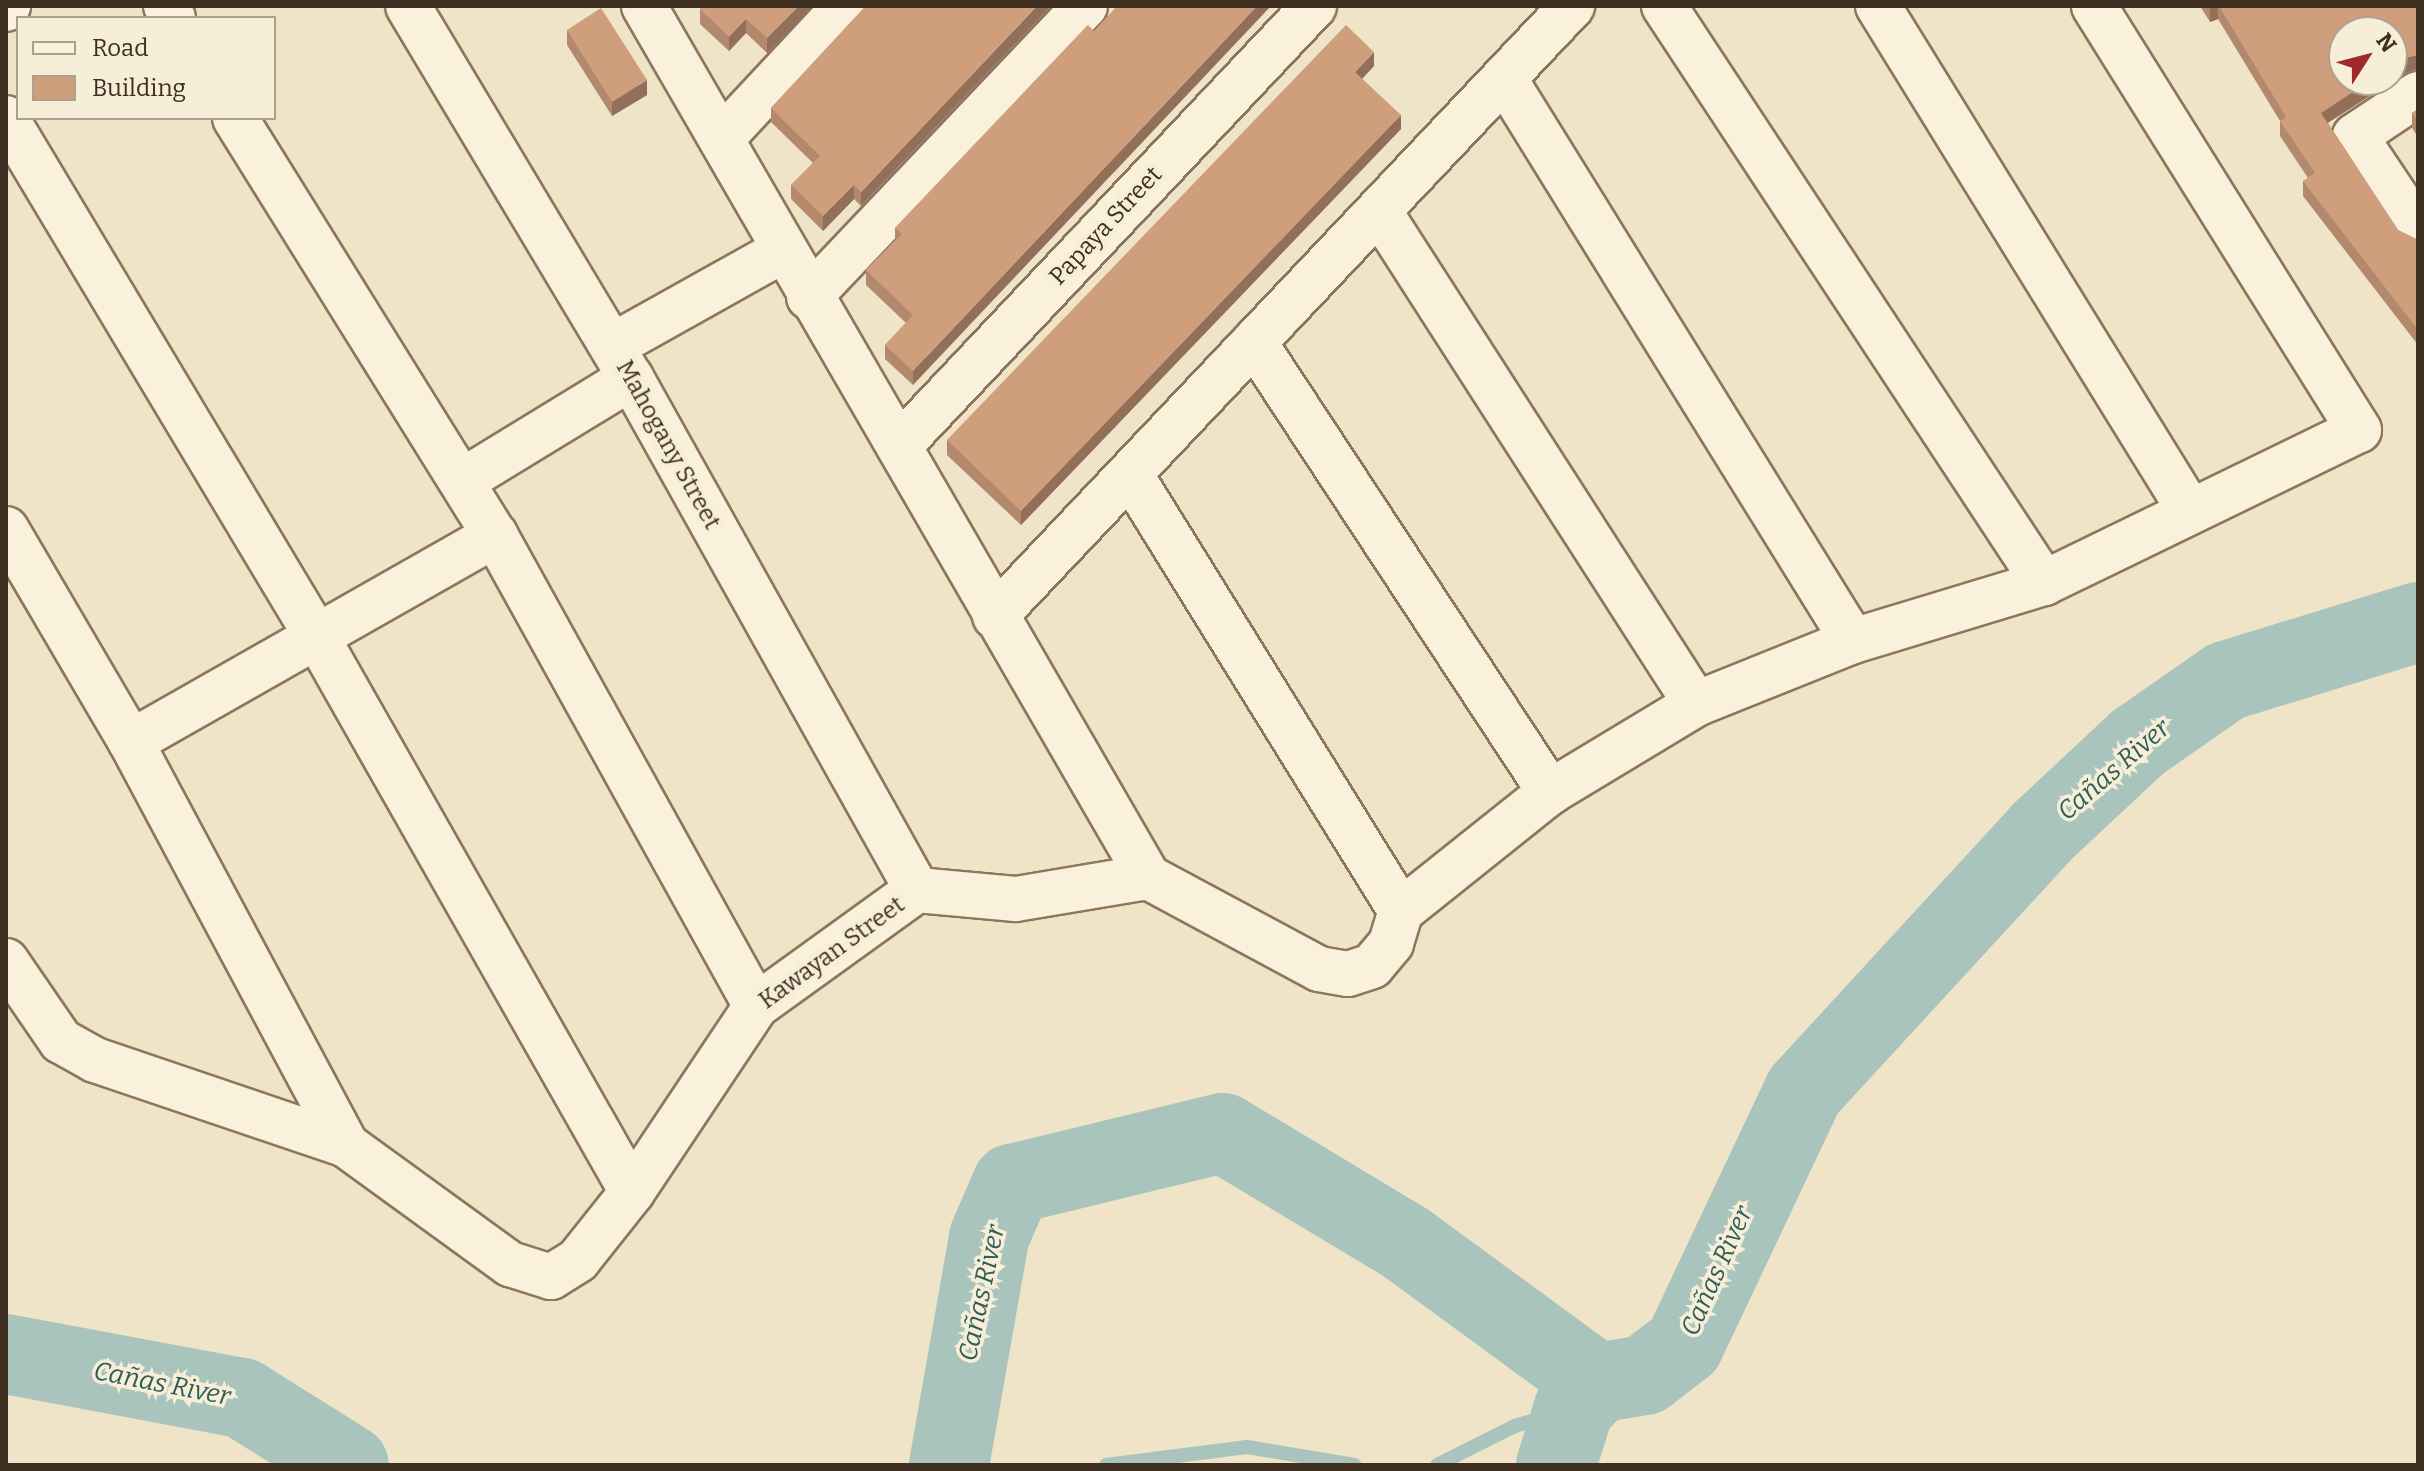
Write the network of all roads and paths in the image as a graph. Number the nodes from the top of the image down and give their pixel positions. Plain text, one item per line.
1 (408, 6) edge
2 (644, 6) edge
3 (845, 6) edge
4 (1085, 6) edge
5 (1314, 6) edge
6 (1572, 6) edge
7 (1664, 6) edge
8 (1878, 6) edge
9 (2094, 6) edge
10 (1504, 78) junction
11 (2418, 94) edge
12 (6, 118) edge
13 (236, 120) edge
14 (721, 139) junction
15 (1379, 211) junction
16 (2418, 230) edge
17 (784, 250) junction
18 (809, 297) junction
19 (1254, 342) junction
20 (622, 362) junction
21 (899, 446) junction
22 (1130, 474) junction
23 (462, 481) junction
24 (2188, 508) junction
25 (6, 529) edge
26 (495, 535) junction
27 (2044, 583) junction
28 (995, 616) junction
29 (317, 637) junction
30 (1853, 641) junction
31 (1696, 704) junction
32 (131, 742) junction
33 (1550, 792) junction
34 (1148, 877) junction
35 (917, 890) junction
36 (1401, 911) junction
37 (6, 961) edge
38 (756, 1006) junction
39 (346, 1145) junction
40 (632, 1192) junction

1 - 20 street, Mahogany Street
2 - 14 street
3 - 14 street
4 - 18 street
5 - 21 street, Papaya Street
6 - 10 street
7 - 27 street
8 - 24 street
9 - 24 street
10 - 15 street
10 - 30 street
11 - 16 street
12 - 29 street
13 - 23 street
14 - 17 street
15 - 19 street
15 - 31 street
17 - 18 street
17 - 20 street
18 - 21 street
19 - 22 street
19 - 33 street
20 - 23 street
20 - 35 street, Mahogany Street
21 - 28 street
22 - 28 street
22 - 36 street
23 - 26 street
24 - 27 street
25 - 32 street
26 - 29 street
26 - 38 street
27 - 30 street
28 - 34 street
29 - 32 street
29 - 40 street
30 - 31 street
31 - 33 street
32 - 39 street
33 - 36 street
34 - 35 street, Kawayan Street
34 - 36 street
35 - 38 street, Kawayan Street
37 - 39 street
38 - 40 street, Kawayan Street
39 - 40 street, Kawayan Street

